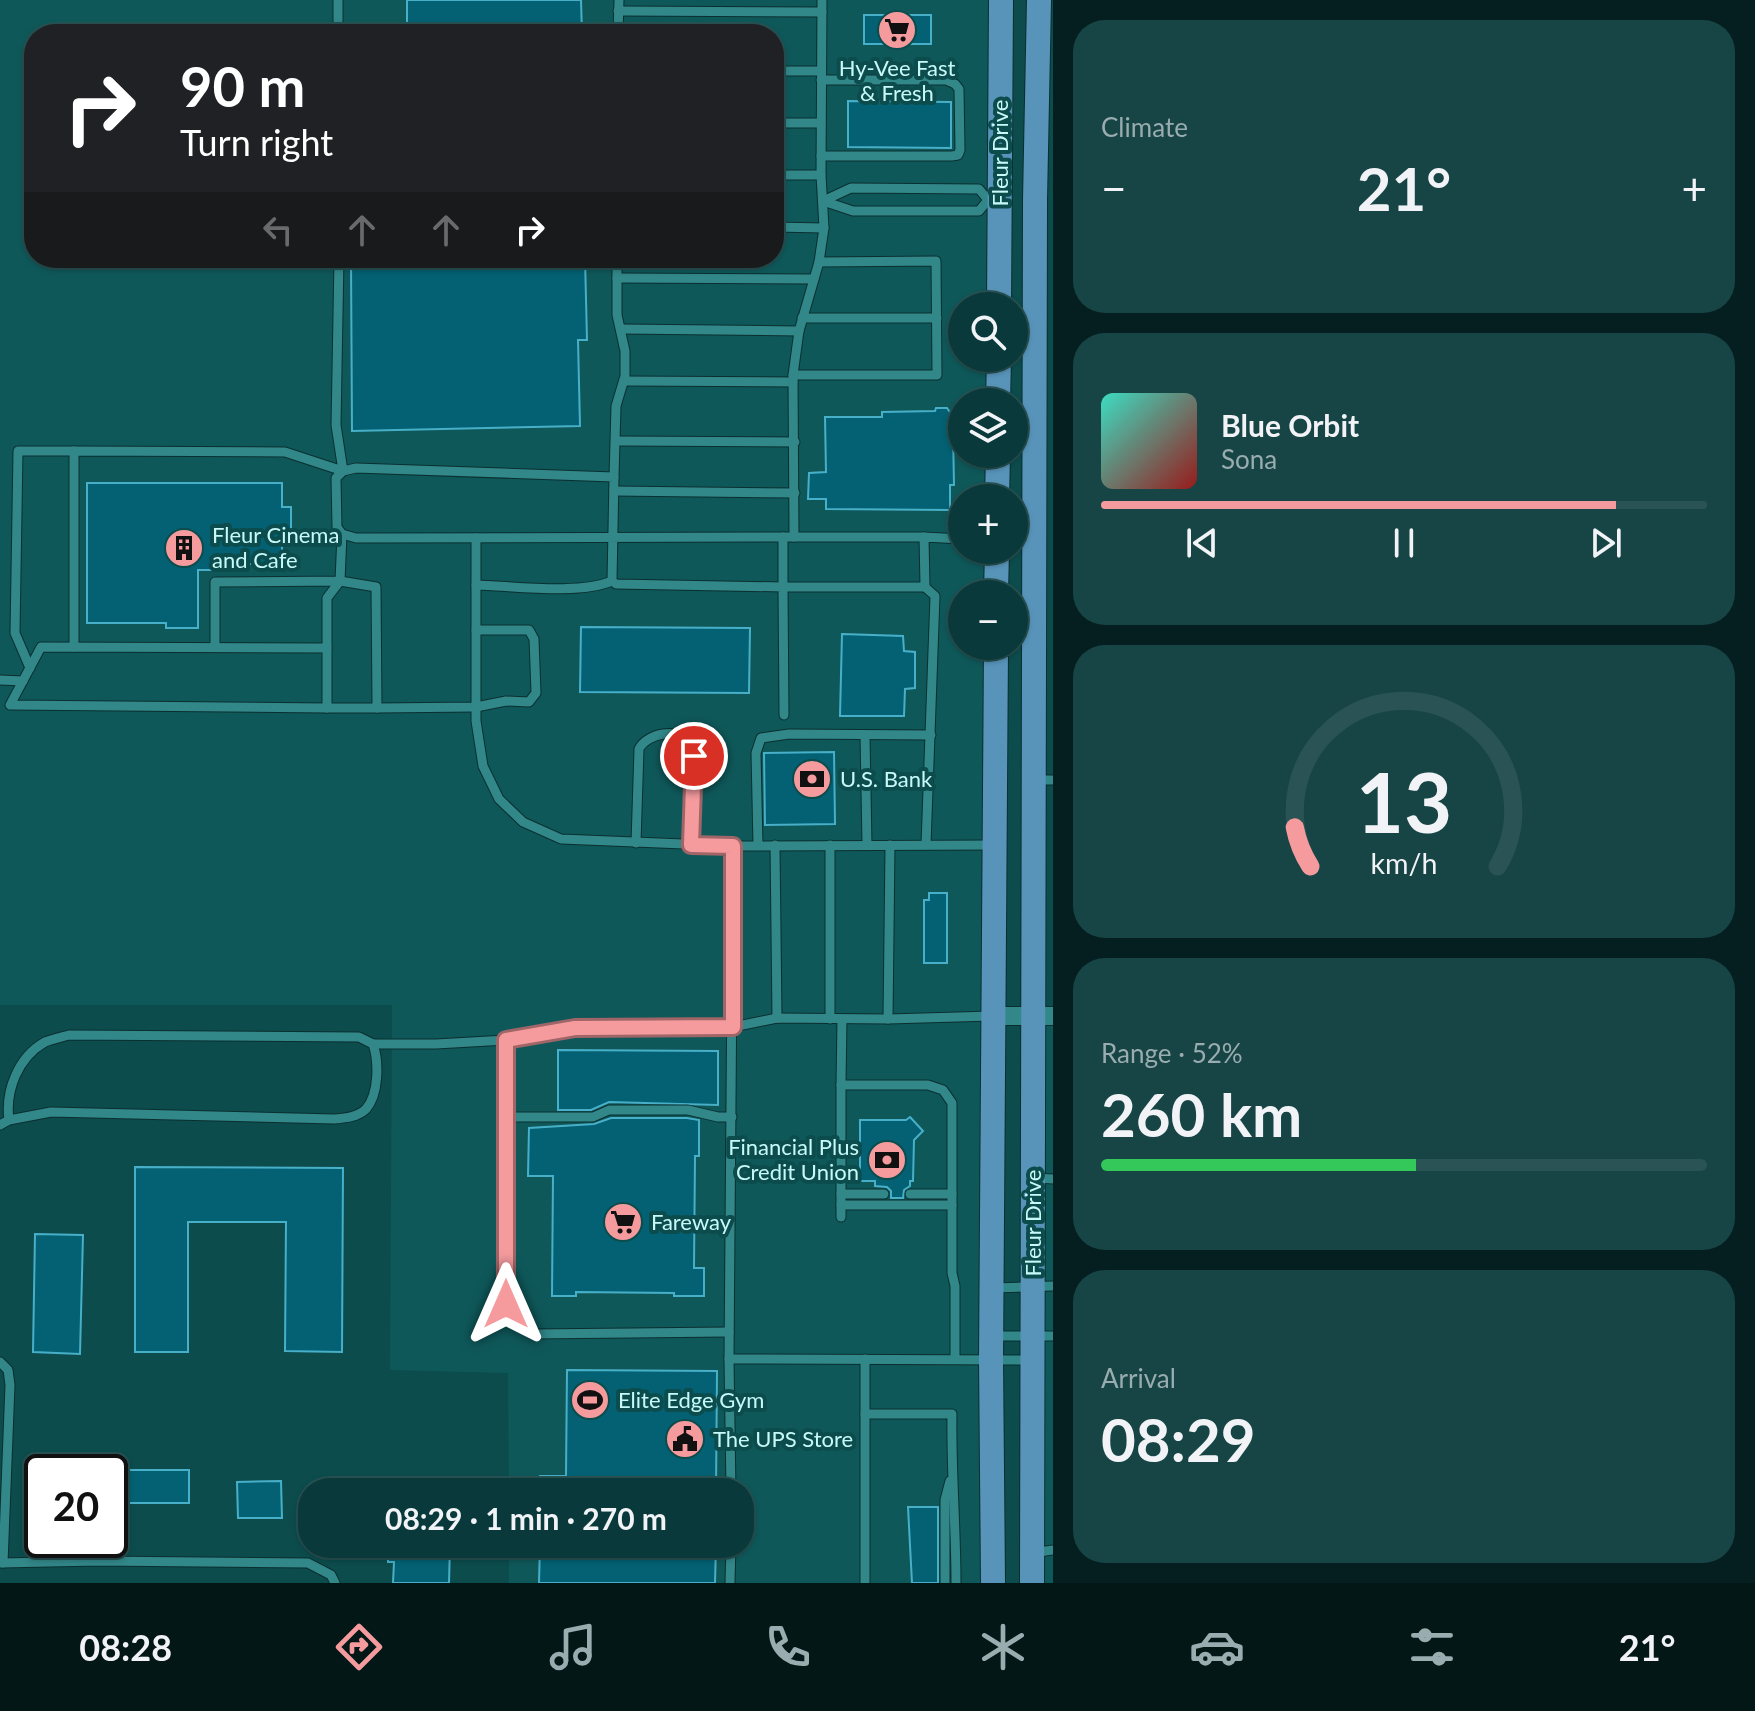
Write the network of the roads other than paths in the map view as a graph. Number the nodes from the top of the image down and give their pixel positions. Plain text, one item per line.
1 (338, 0) edge
2 (822, 0) edge
3 (1001, 0) edge
4 (1039, 0) edge
5 (618, 5) edge
6 (822, 12) junction
7 (338, 24) edge
8 (784, 72) edge
9 (821, 76) junction
10 (784, 123) edge
11 (821, 123) junction
12 (821, 156) junction
13 (784, 175) edge
14 (821, 175) junction
15 (1011, 200) junction
16 (823, 201) junction
17 (784, 227) edge
18 (824, 228) junction
19 (819, 262) junction
20 (339, 268) edge
21 (617, 268) edge
22 (617, 278) junction
23 (814, 279) junction
24 (1001, 292) edge
25 (802, 318) junction
26 (937, 318) junction
27 (621, 329) junction
28 (799, 331) junction
29 (793, 378) junction
30 (625, 381) junction
31 (616, 441) junction
32 (795, 442) junction
33 (74, 451) junction
34 (343, 471) junction
35 (614, 477) junction
36 (1023, 484) edge
37 (614, 491) junction
38 (795, 493) junction
39 (342, 534) junction
40 (788, 537) junction
41 (924, 537) junction
42 (476, 538) junction
43 (614, 538) junction
44 (948, 538) edge
45 (1027, 564) edge
46 (340, 581) junction
47 (612, 581) junction
48 (476, 585) junction
49 (783, 587) junction
50 (925, 587) junction
51 (476, 630) junction
52 (74, 647) junction
53 (215, 647) junction
54 (327, 648) junction
55 (996, 660) edge
56 (30, 668) junction
57 (0, 680) edge
58 (23, 681) junction
59 (476, 707) junction
60 (327, 708) junction
61 (377, 708) junction
62 (784, 715) dead end
63 (865, 735) junction
64 (931, 735) junction
65 (1044, 780) edge
66 (636, 843) junction
67 (691, 845) junction
68 (758, 845) junction
69 (775, 845) junction
70 (830, 845) junction
71 (867, 845) junction
72 (890, 845) junction
73 (926, 845) junction
74 (994, 845) junction
75 (733, 846) junction
76 (992, 1016) junction
77 (1044, 1016) edge
78 (777, 1018) junction
79 (830, 1019) junction
80 (842, 1019) junction
81 (888, 1019) junction
82 (733, 1027) junction
83 (506, 1040) junction
84 (373, 1044) junction
85 (841, 1085) junction
86 (506, 1117) junction
87 (732, 1117) junction
88 (4, 1122) edge
89 (1043, 1178) edge
90 (884, 1194) dead end
91 (910, 1194) dead end
92 (841, 1200) junction
93 (952, 1200) junction
94 (841, 1217) dead end
95 (1043, 1286) edge
96 (991, 1288) junction
97 (729, 1332) junction
98 (1040, 1344) edge
99 (991, 1348) junction
100 (729, 1359) junction
101 (865, 1359) junction
102 (955, 1359) junction
103 (0, 1362) edge
104 (865, 1414) junction
105 (951, 1477) junction
106 (731, 1478) edge
107 (1043, 1552) edge
108 (731, 1558) edge
109 (2, 1563) edge
110 (335, 1583) edge
111 (730, 1583) edge
112 (865, 1583) edge
113 (945, 1583) edge
114 (956, 1583) edge
115 (993, 1583) edge
116 (1032, 1583) edge

1 - 7 lane
2 - 6 lane
3 - 15 main road, Fleur Drive
4 - 15 main road, Fleur Drive
5 - 6 lane
6 - 9 lane
8 - 9 lane
9 - 11 lane
9 - 12 lane
10 - 11 lane
11 - 12 lane
12 - 14 lane
13 - 14 lane
14 - 16 lane
15 - 16 lane
15 - 16 lane
15 - 24 main road, Fleur Drive
15 - 36 main road, Fleur Drive
16 - 18 lane
17 - 18 lane
18 - 19 lane
19 - 23 lane
19 - 26 lane
20 - 34 lane
21 - 22 lane
22 - 23 lane
22 - 27 lane
23 - 25 lane
25 - 26 lane
25 - 28 lane
26 - 29 lane
27 - 28 lane
27 - 30 lane
28 - 29 lane
29 - 30 lane
29 - 32 lane
30 - 31 lane
31 - 32 lane
31 - 35 lane
32 - 38 lane
33 - 34 lane
33 - 52 lane
33 - 56 lane
34 - 35 lane
34 - 39 lane
35 - 37 lane
37 - 38 lane
37 - 43 lane
38 - 40 lane
39 - 42 lane
39 - 46 lane
40 - 41 lane
40 - 43 lane
40 - 49 lane
41 - 44 lane
41 - 50 lane
42 - 43 lane
42 - 48 lane
43 - 47 lane
45 - 65 main road, Fleur Drive
46 - 53 lane
46 - 54 lane
46 - 61 lane
47 - 48 lane
47 - 49 lane
48 - 51 lane
49 - 50 lane
49 - 62 lane
50 - 64 lane
51 - 59 lane
51 - 59 lane
52 - 53 lane
52 - 56 lane
53 - 54 lane
54 - 60 lane
55 - 74 main road, Fleur Drive
56 - 58 lane
57 - 58 lane
58 - 60 lane
59 - 61 lane
59 - 66 lane
60 - 61 lane
63 - 64 lane
63 - 68 lane
63 - 71 lane
64 - 73 lane
65 - 77 main road, Fleur Drive
66 - 67 lane
66 - 67 lane
67 - 75 lane
68 - 69 lane
68 - 75 lane
69 - 70 lane
69 - 78 lane
70 - 71 lane
70 - 79 lane
71 - 72 lane
72 - 73 lane
72 - 81 lane
73 - 74 lane
74 - 76 main road, Fleur Drive
75 - 82 lane
76 - 77 street
76 - 81 lane
76 - 96 main road, Fleur Drive
77 - 89 main road, Fleur Drive
78 - 79 lane
78 - 82 lane
79 - 80 lane
80 - 81 lane
80 - 85 lane
82 - 83 lane
82 - 87 lane
83 - 84 lane
83 - 86 lane
84 - 88 lane
84 - 88 lane
85 - 92 lane
85 - 93 lane
86 - 87 lane
86 - 97 lane
87 - 97 lane
89 - 95 main road, Fleur Drive
90 - 92 lane
91 - 93 lane
92 - 93 lane
92 - 94 lane
93 - 102 lane
95 - 96 lane
95 - 98 main road, Fleur Drive
96 - 99 main road, Fleur Drive
97 - 100 lane
98 - 99 lane
98 - 99 lane
98 - 107 main road, Fleur Drive
99 - 102 lane
99 - 115 main road, Fleur Drive
100 - 101 lane
100 - 106 lane
101 - 102 lane
101 - 104 lane
103 - 109 lane
104 - 105 lane
104 - 112 lane
105 - 113 lane
105 - 114 lane
107 - 116 main road, Fleur Drive
108 - 111 lane
109 - 110 lane

